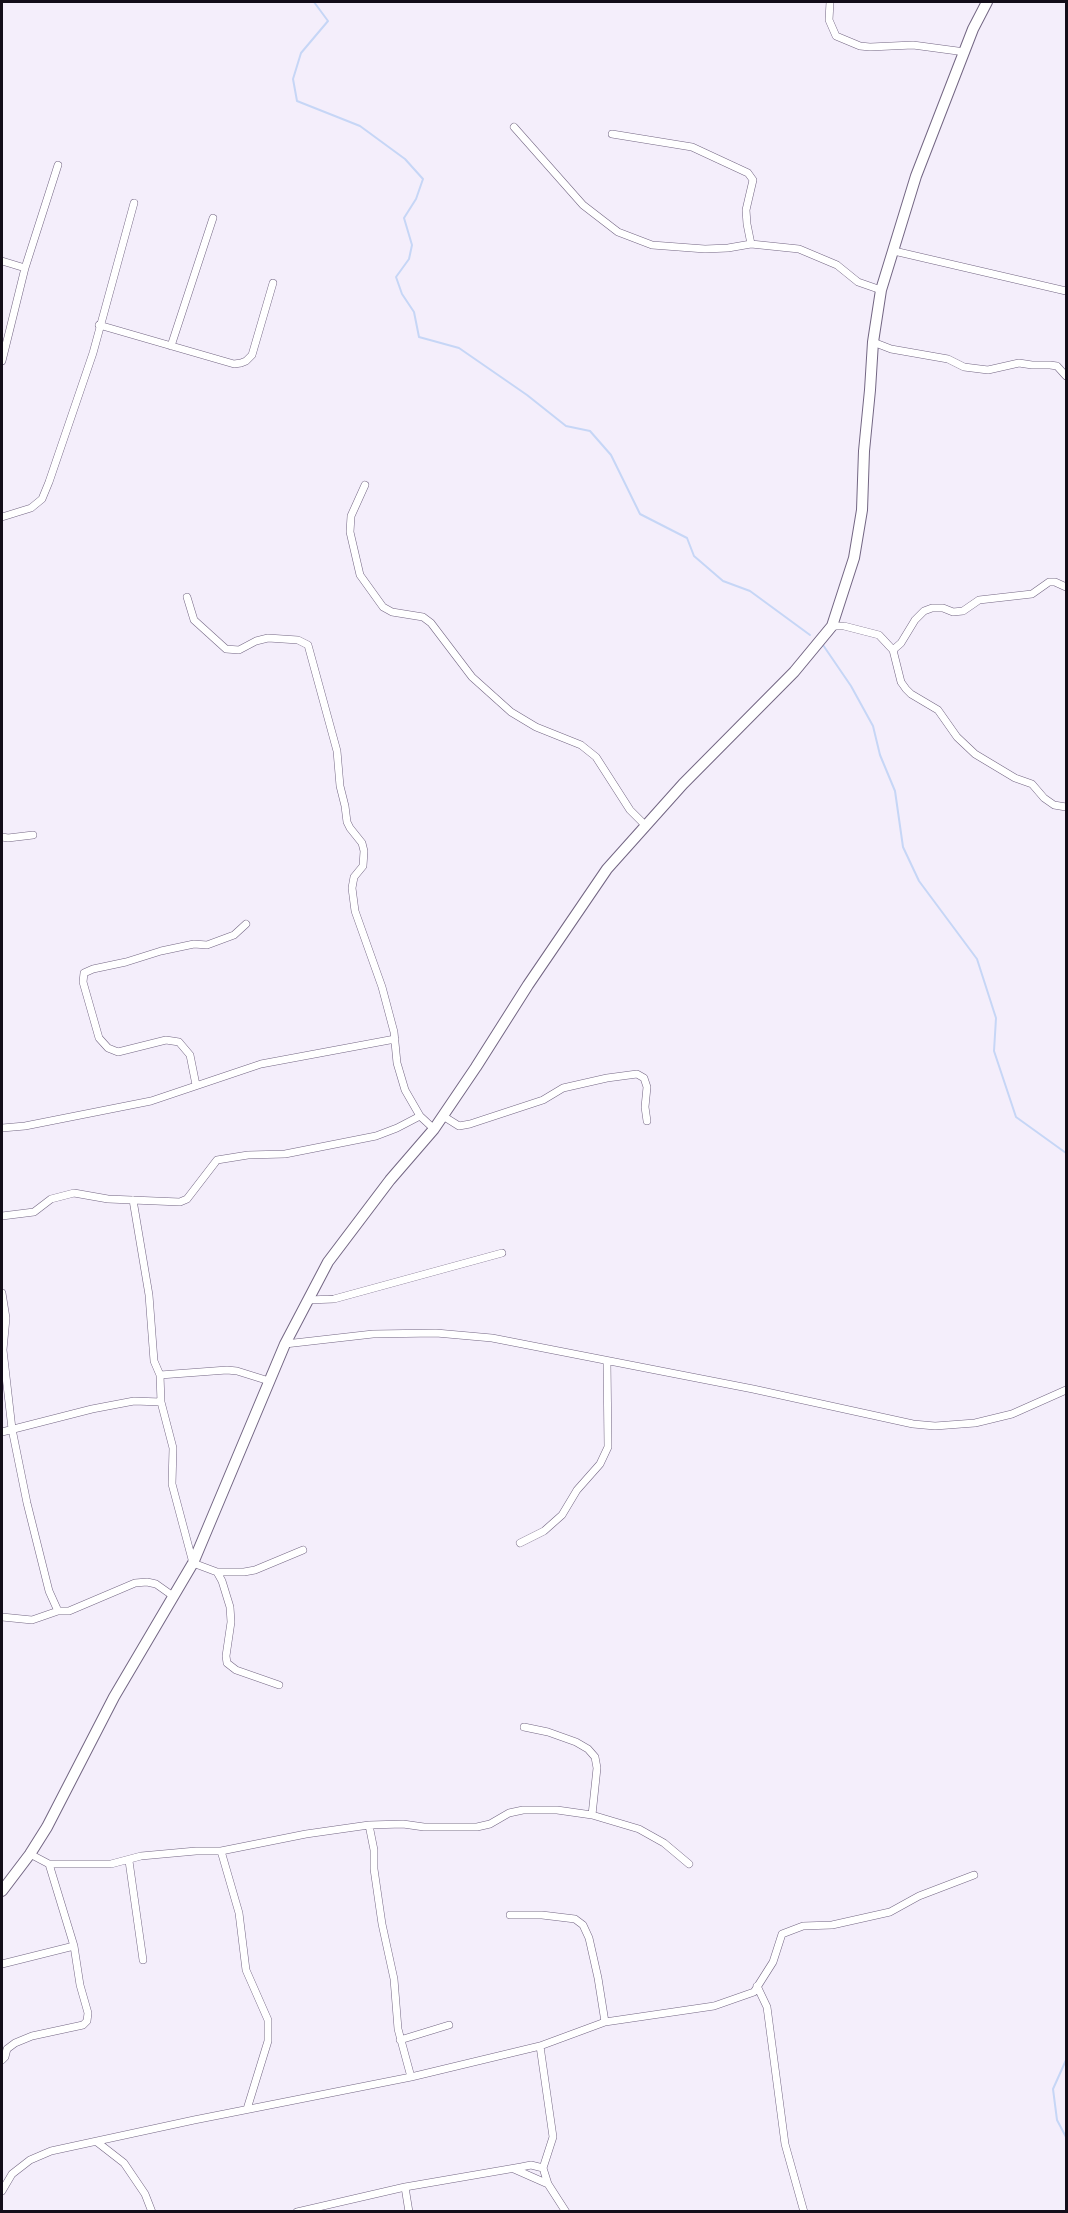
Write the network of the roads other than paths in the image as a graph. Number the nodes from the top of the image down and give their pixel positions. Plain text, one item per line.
1 (830, 2) edge
2 (987, 2) edge
3 (965, 52) junction
4 (514, 127) dead end
5 (612, 134) dead end
6 (58, 165) dead end
7 (134, 203) dead end
8 (213, 218) dead end
9 (751, 244) junction
10 (894, 251) junction
11 (2, 261) edge
12 (25, 268) junction
13 (273, 283) dead end
14 (882, 290) junction
15 (1066, 291) edge
16 (99, 325) junction
17 (873, 342) junction
18 (171, 346) junction
19 (2, 361) edge
20 (1066, 376) edge
21 (365, 485) dead end
22 (2, 517) edge
23 (1066, 587) edge
24 (187, 597) dead end
25 (832, 626) junction
26 (892, 650) junction
27 (1066, 807) edge
28 (646, 826) junction
29 (33, 835) dead end
30 (2, 837) edge
31 (246, 924) dead end
32 (395, 1039) junction
33 (196, 1085) junction
34 (420, 1116) junction
35 (443, 1116) junction
36 (647, 1121) dead end
37 (2, 1128) edge
38 (434, 1129) junction
39 (133, 1200) junction
40 (2, 1216) edge
41 (502, 1253) dead end
42 (2, 1293) edge
43 (308, 1300) junction
44 (285, 1344) junction
45 (607, 1360) junction
46 (160, 1375) junction
47 (269, 1381) junction
48 (1066, 1390) edge
49 (161, 1402) junction
50 (12, 1430) junction
51 (2, 1432) edge
52 (520, 1543) dead end
53 (303, 1550) dead end
54 (193, 1563) junction
55 (217, 1572) junction
56 (173, 1596) junction
57 (58, 1611) junction
58 (2, 1617) edge
59 (279, 1685) dead end
60 (524, 1727) dead end
61 (592, 1815) junction
62 (369, 1826) junction
63 (221, 1851) junction
64 (30, 1854) junction
65 (129, 1861) junction
66 (49, 1864) junction
67 (689, 1864) dead end
68 (974, 1875) dead end
69 (2, 1891) edge
70 (510, 1915) dead end
71 (74, 1946) junction
72 (143, 1960) dead end
73 (2, 1964) edge
74 (757, 1986) junction
75 (605, 2022) junction
76 (448, 2025) dead end
77 (400, 2040) junction
78 (540, 2046) junction
79 (2, 2060) edge
80 (411, 2077) junction
81 (246, 2109) junction
82 (97, 2142) junction
83 (540, 2167) junction
84 (514, 2169) junction
85 (534, 2177) junction
86 (548, 2184) junction
87 (405, 2187) junction
88 (2, 2191) edge
89 (152, 2211) edge
90 (297, 2211) edge
91 (409, 2211) edge
92 (566, 2211) edge
93 (804, 2211) edge

1 - 3 street
2 - 3 street
3 - 10 street
4 - 9 street
5 - 9 street
6 - 12 street
7 - 16 street
8 - 18 street
9 - 14 street
10 - 14 street
10 - 15 street
11 - 12 street
12 - 19 street
13 - 18 street
14 - 17 street
16 - 18 street
16 - 22 street
17 - 20 street
17 - 25 street
21 - 28 street
23 - 26 street
24 - 32 street
25 - 26 street
25 - 28 street
26 - 27 street
28 - 35 street
29 - 30 street
31 - 33 street
32 - 33 street
32 - 34 street
33 - 37 street
34 - 38 street
34 - 39 street
35 - 36 street
35 - 38 street
38 - 43 street
39 - 40 street
39 - 46 street
41 - 43 street
42 - 50 street
43 - 44 street
44 - 45 street
44 - 47 street
45 - 48 street
45 - 52 street
46 - 47 street
46 - 49 street
47 - 54 street
49 - 50 street
49 - 54 street
50 - 51 street
50 - 57 street
53 - 55 street
54 - 55 street
54 - 56 street
55 - 59 street
56 - 57 street
56 - 64 street
57 - 58 street
60 - 61 street
61 - 62 street
61 - 67 street
62 - 63 street
62 - 77 street
63 - 65 street
63 - 81 street
64 - 66 street
64 - 69 street
65 - 66 street
65 - 72 street
66 - 71 street
68 - 74 street
70 - 75 street
71 - 73 street
71 - 79 street
74 - 75 street
74 - 93 street
75 - 78 street
76 - 77 street
77 - 80 street
78 - 80 street
78 - 83 street
80 - 81 street
81 - 82 street
82 - 88 street
82 - 89 street
83 - 84 street
83 - 85 street
83 - 86 street
84 - 85 street
84 - 87 street
85 - 86 street
86 - 92 street
87 - 90 street
87 - 91 street

